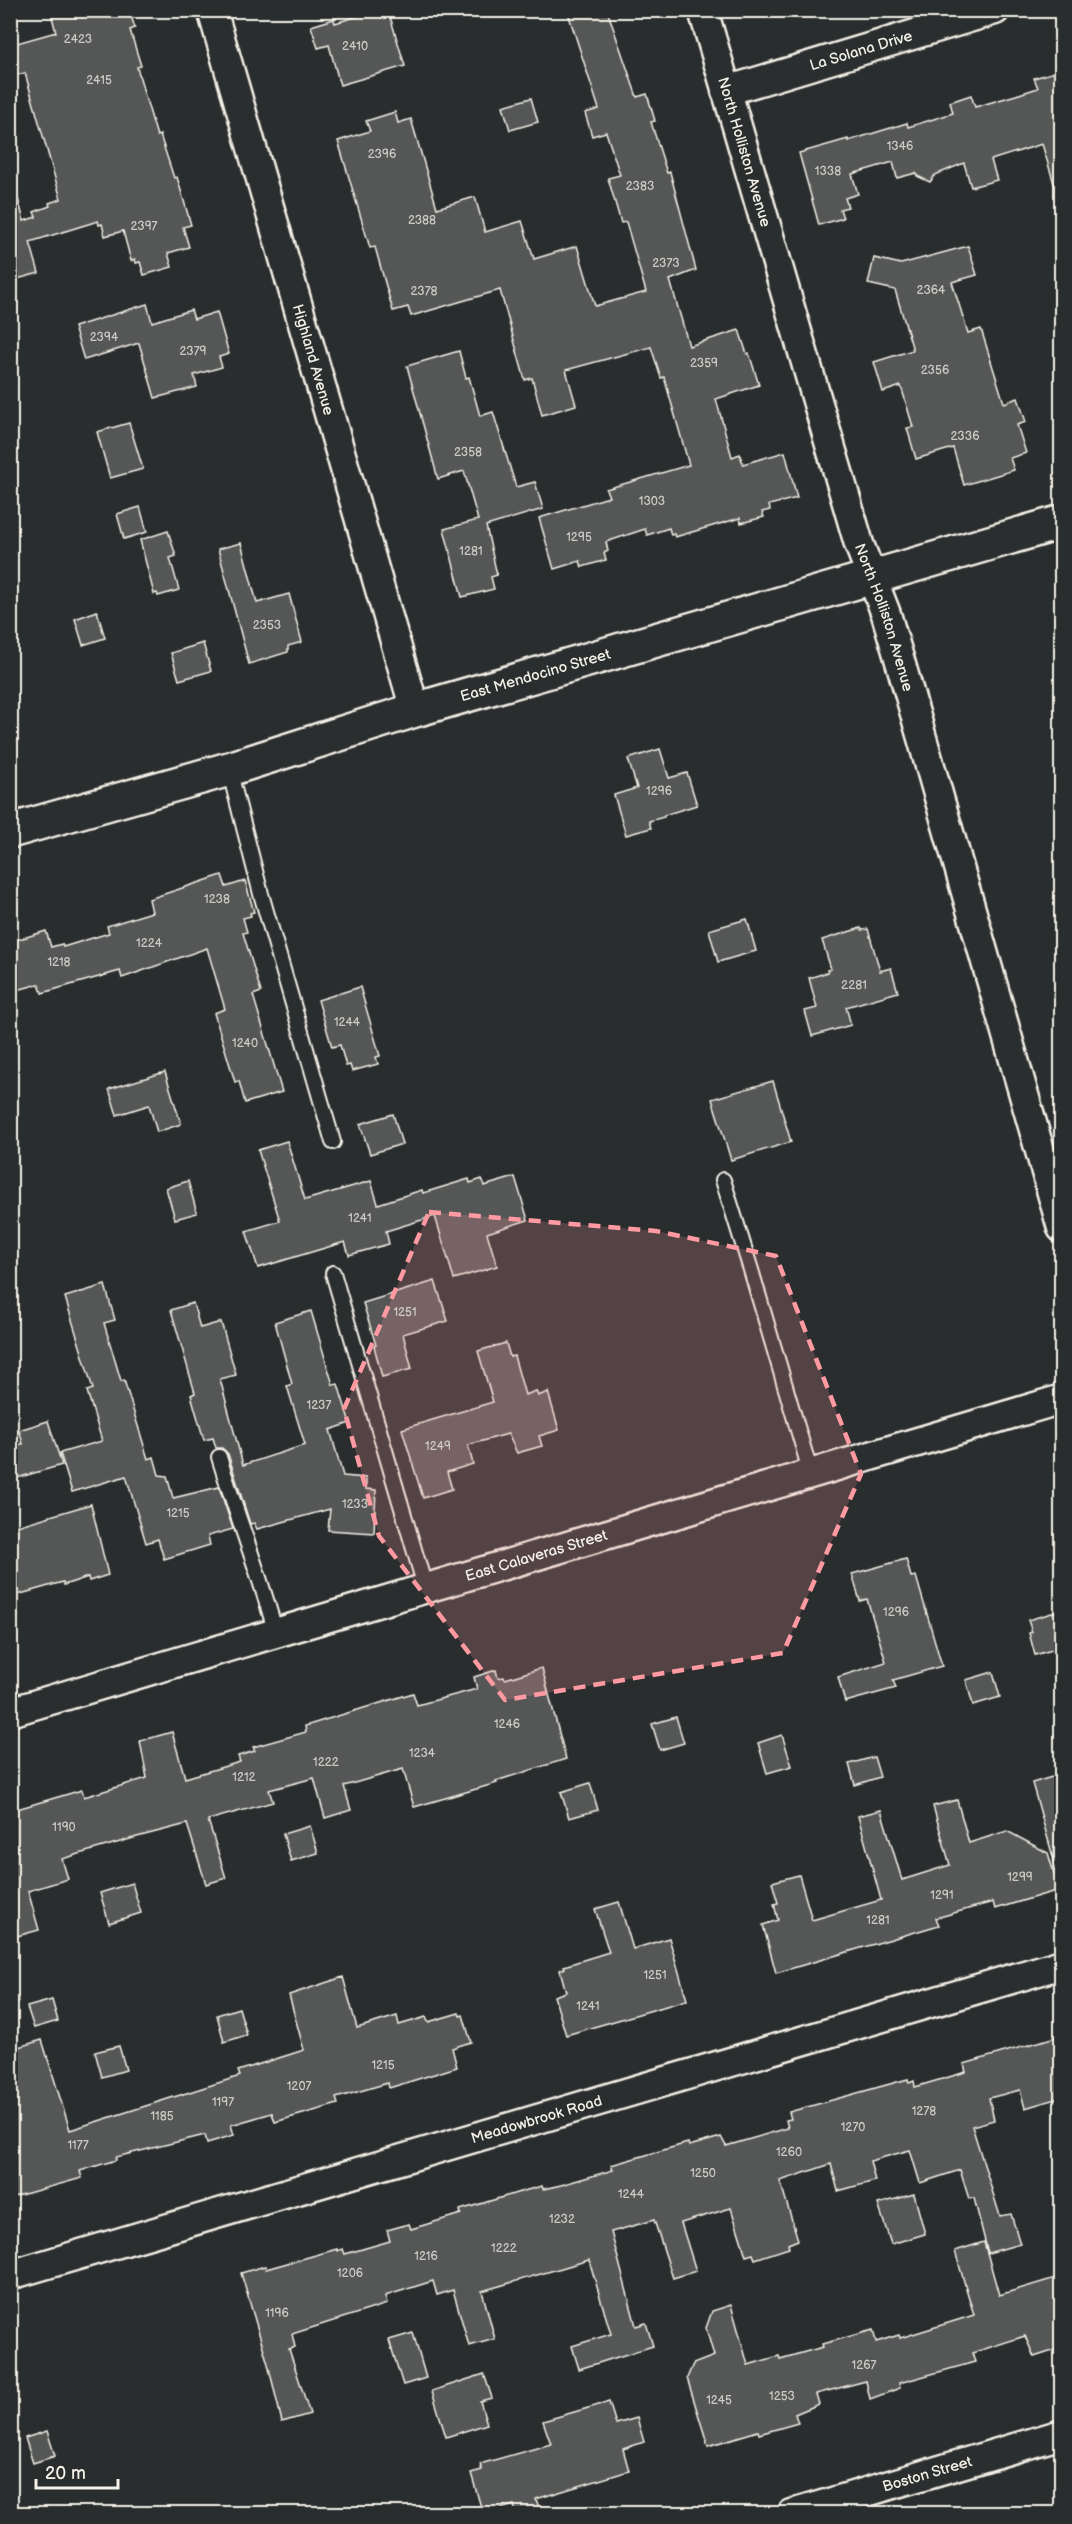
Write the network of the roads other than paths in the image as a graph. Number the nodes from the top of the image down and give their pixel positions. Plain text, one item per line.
1 (212, 10) edge
2 (703, 10) edge
3 (995, 10) edge
4 (726, 90) junction
5 (1062, 522) edge
6 (872, 577) junction
7 (416, 710) junction
8 (229, 769) junction
9 (10, 831) edge
10 (333, 1142) dead end
11 (723, 1180) dead end
12 (1062, 1228) edge
13 (333, 1273) dead end
14 (1062, 1399) edge
15 (219, 1457) dead end
16 (811, 1474) junction
17 (426, 1590) junction
18 (276, 1634) junction
19 (10, 1712) edge
20 (1062, 1964) edge
21 (10, 2275) edge
22 (1062, 2434) edge
23 (792, 2514) edge

1 - 7 street, Highland Avenue
2 - 4 street, North Holliston Avenue
3 - 4 street, La Solana Drive
4 - 6 street, North Holliston Avenue
5 - 6 street, East Mendocino Street
6 - 7 street, East Mendocino Street
6 - 12 street, North Holliston Avenue
7 - 8 street, East Mendocino Street
8 - 9 street, East Mendocino Street
8 - 10 lane
11 - 16 lane
13 - 17 lane
14 - 16 street, East Calaveras Street
15 - 18 lane
16 - 17 street, East Calaveras Street
17 - 18 street, East Calaveras Street
18 - 19 street, East Calaveras Street
20 - 21 street, Meadowbrook Road
22 - 23 street, Boston Street

